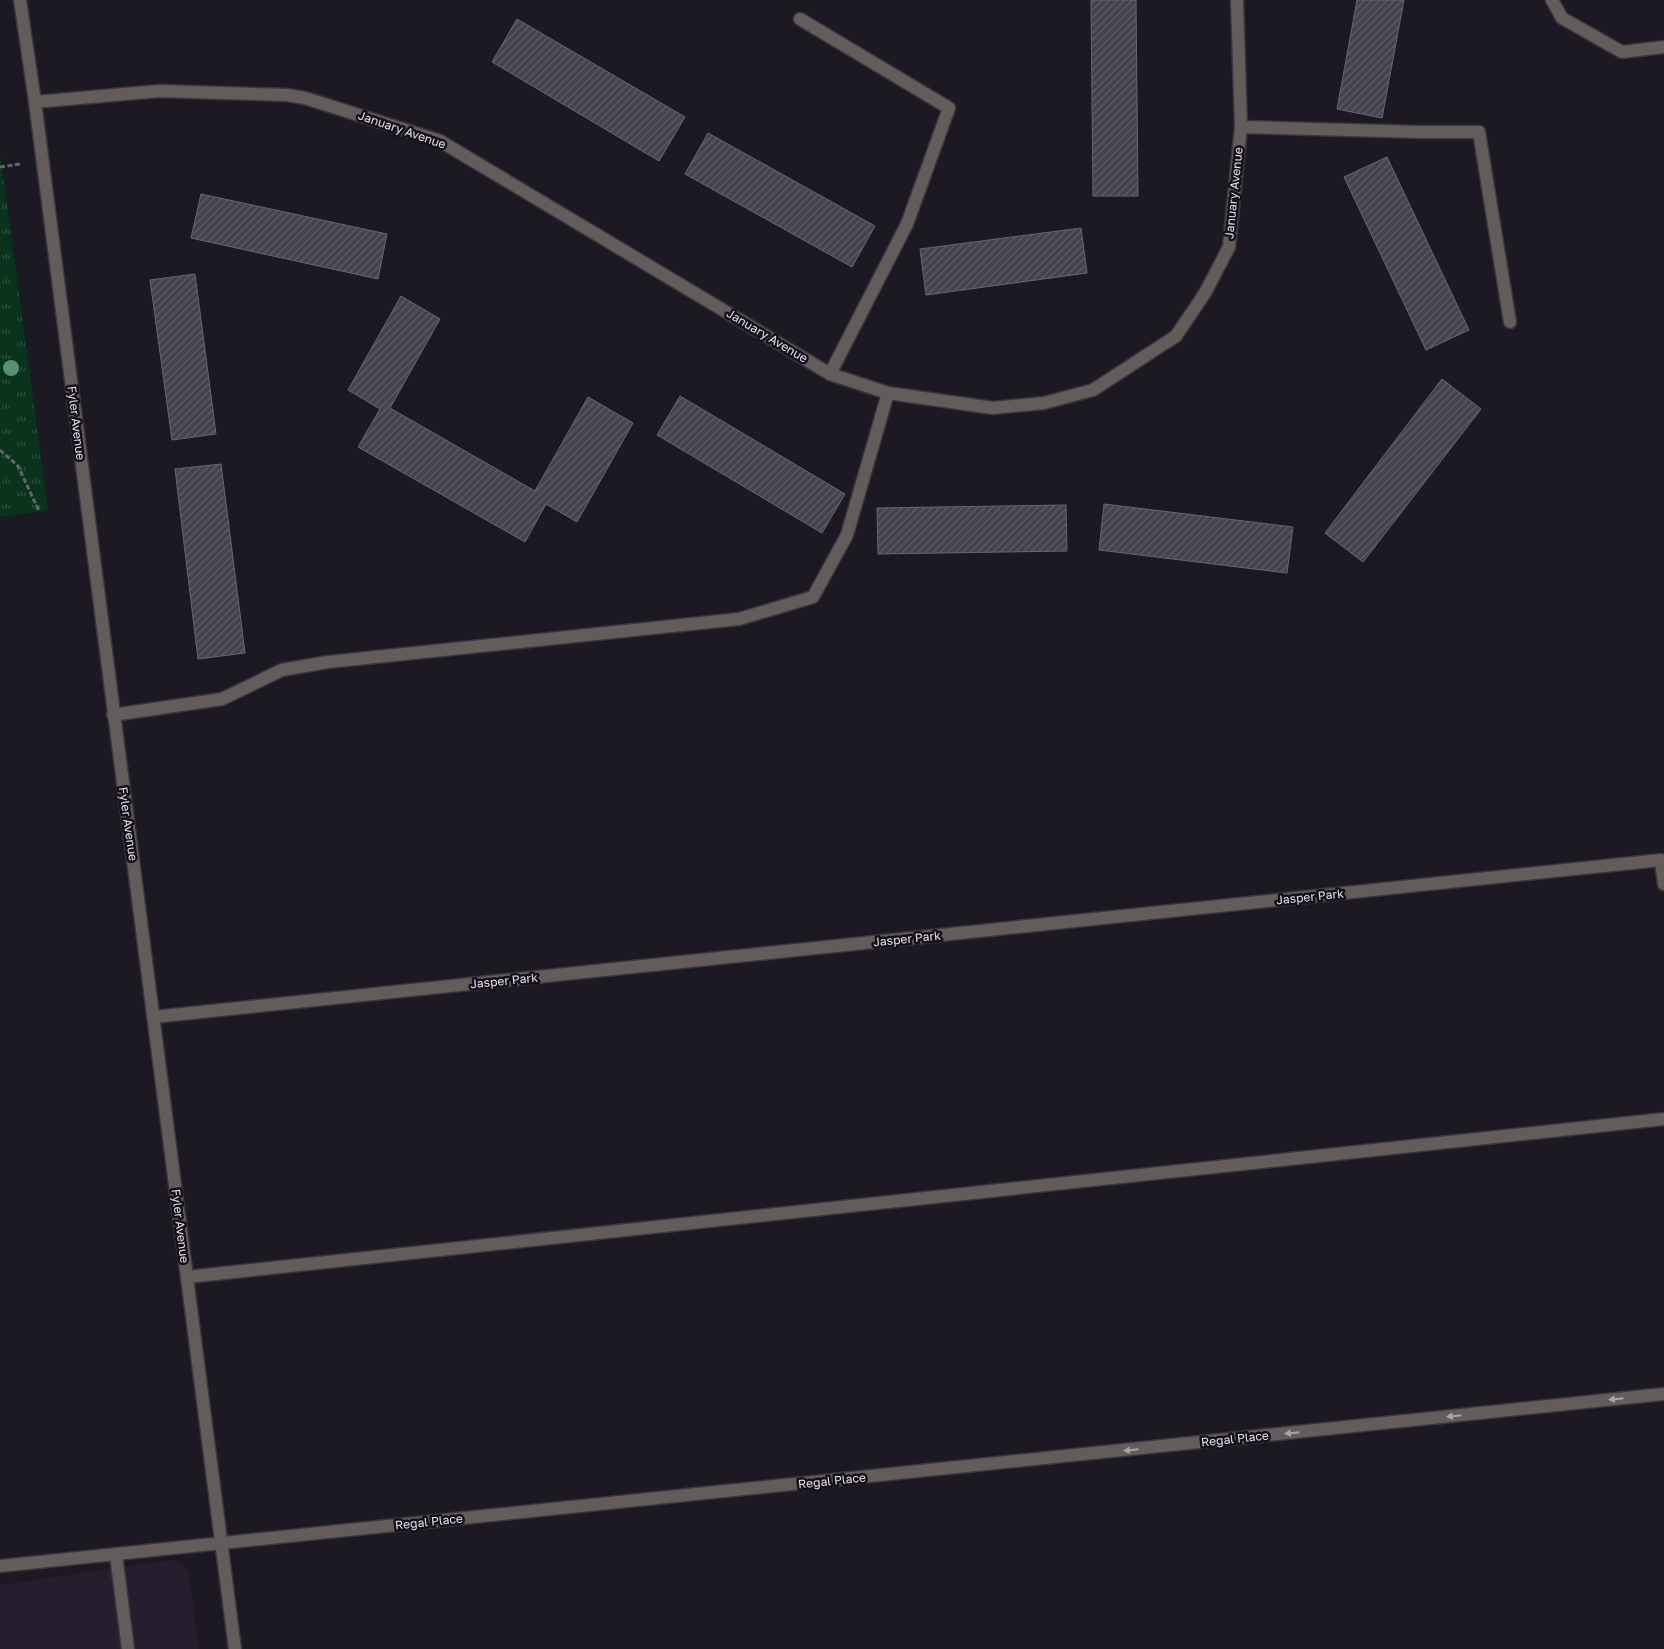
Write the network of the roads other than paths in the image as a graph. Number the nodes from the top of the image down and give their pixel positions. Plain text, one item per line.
1 (20, 0) edge
2 (1237, 0) edge
3 (1552, 0) edge
4 (800, 19) dead end
5 (1664, 47) edge
6 (35, 102) junction
7 (1241, 127) junction
8 (1510, 322) dead end
9 (830, 374) junction
10 (888, 393) junction
11 (113, 715) junction
12 (1664, 884) edge
13 (153, 1018) junction
14 (1664, 1120) edge
15 (187, 1277) junction
16 (1664, 1394) edge
17 (221, 1544) junction
18 (116, 1555) junction
19 (0, 1566) edge
20 (128, 1649) edge
21 (234, 1649) edge

1 - 6 street, Fyler Avenue
2 - 7 street, January Avenue
3 - 5 street
4 - 9 street
6 - 9 street, January Avenue
6 - 11 street, Fyler Avenue
7 - 8 street
7 - 10 street, January Avenue
9 - 10 street, January Avenue
10 - 11 street
11 - 13 street, Fyler Avenue
12 - 13 street, Jasper Park
13 - 15 street, Fyler Avenue
14 - 15 street
15 - 17 street, Fyler Avenue
16 -> 17 street, Regal Place
17 - 18 street, Regal Place
17 - 21 street, Fyler Avenue
18 - 19 street, Regal Place
18 - 20 street

